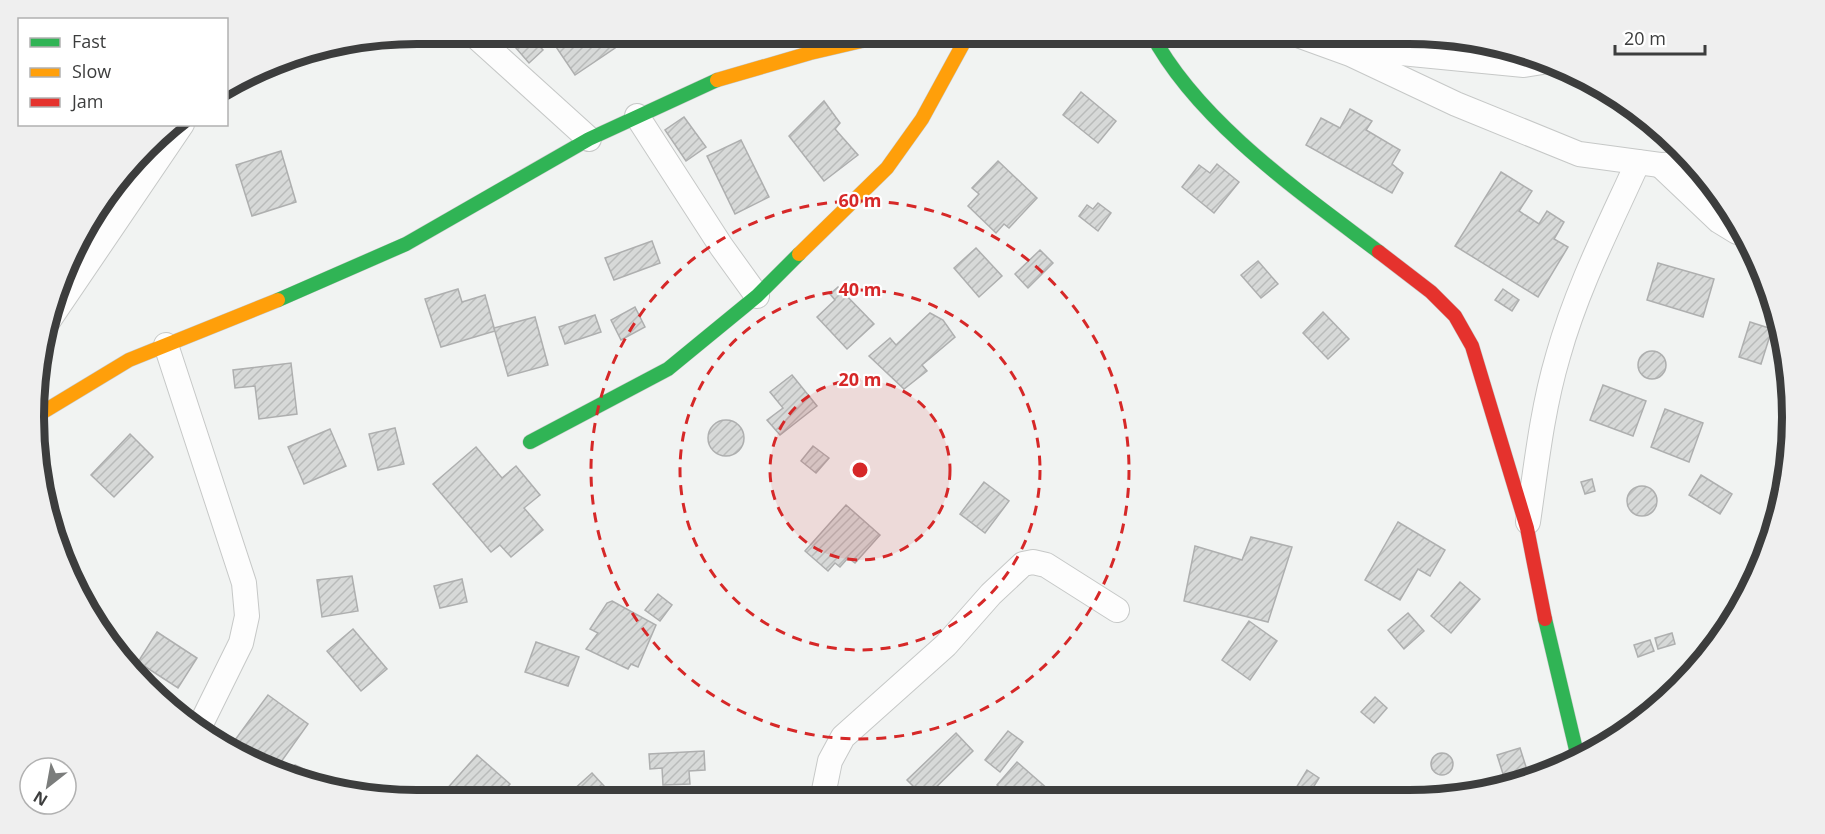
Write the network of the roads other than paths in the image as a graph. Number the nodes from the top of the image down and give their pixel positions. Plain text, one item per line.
1 (483, 43) edge
2 (853, 43) edge
3 (964, 43) edge
4 (1156, 43) edge
5 (1320, 43) edge
6 (1350, 54) junction
7 (1531, 64) edge
8 (637, 116) junction
9 (177, 131) edge
10 (590, 139) junction
11 (1649, 164) junction
12 (1682, 164) edge
13 (1730, 227) edge
14 (757, 296) junction
15 (62, 301) edge
16 (166, 345) junction
17 (44, 411) edge
18 (530, 442) dead end
19 (1527, 528) junction
20 (1117, 610) dead end
21 (202, 722) edge
22 (1576, 750) edge
23 (824, 790) edge

1 - 10 street
2 - 8 street
3 - 14 street
4 - 19 street
5 - 6 street
6 - 7 street
6 - 11 street
8 - 10 street
8 - 14 street
9 - 15 street
10 - 16 street
11 - 12 street
11 - 13 street
11 - 19 street
14 - 18 street
16 - 17 street
16 - 21 street
19 - 22 street
20 - 23 street

